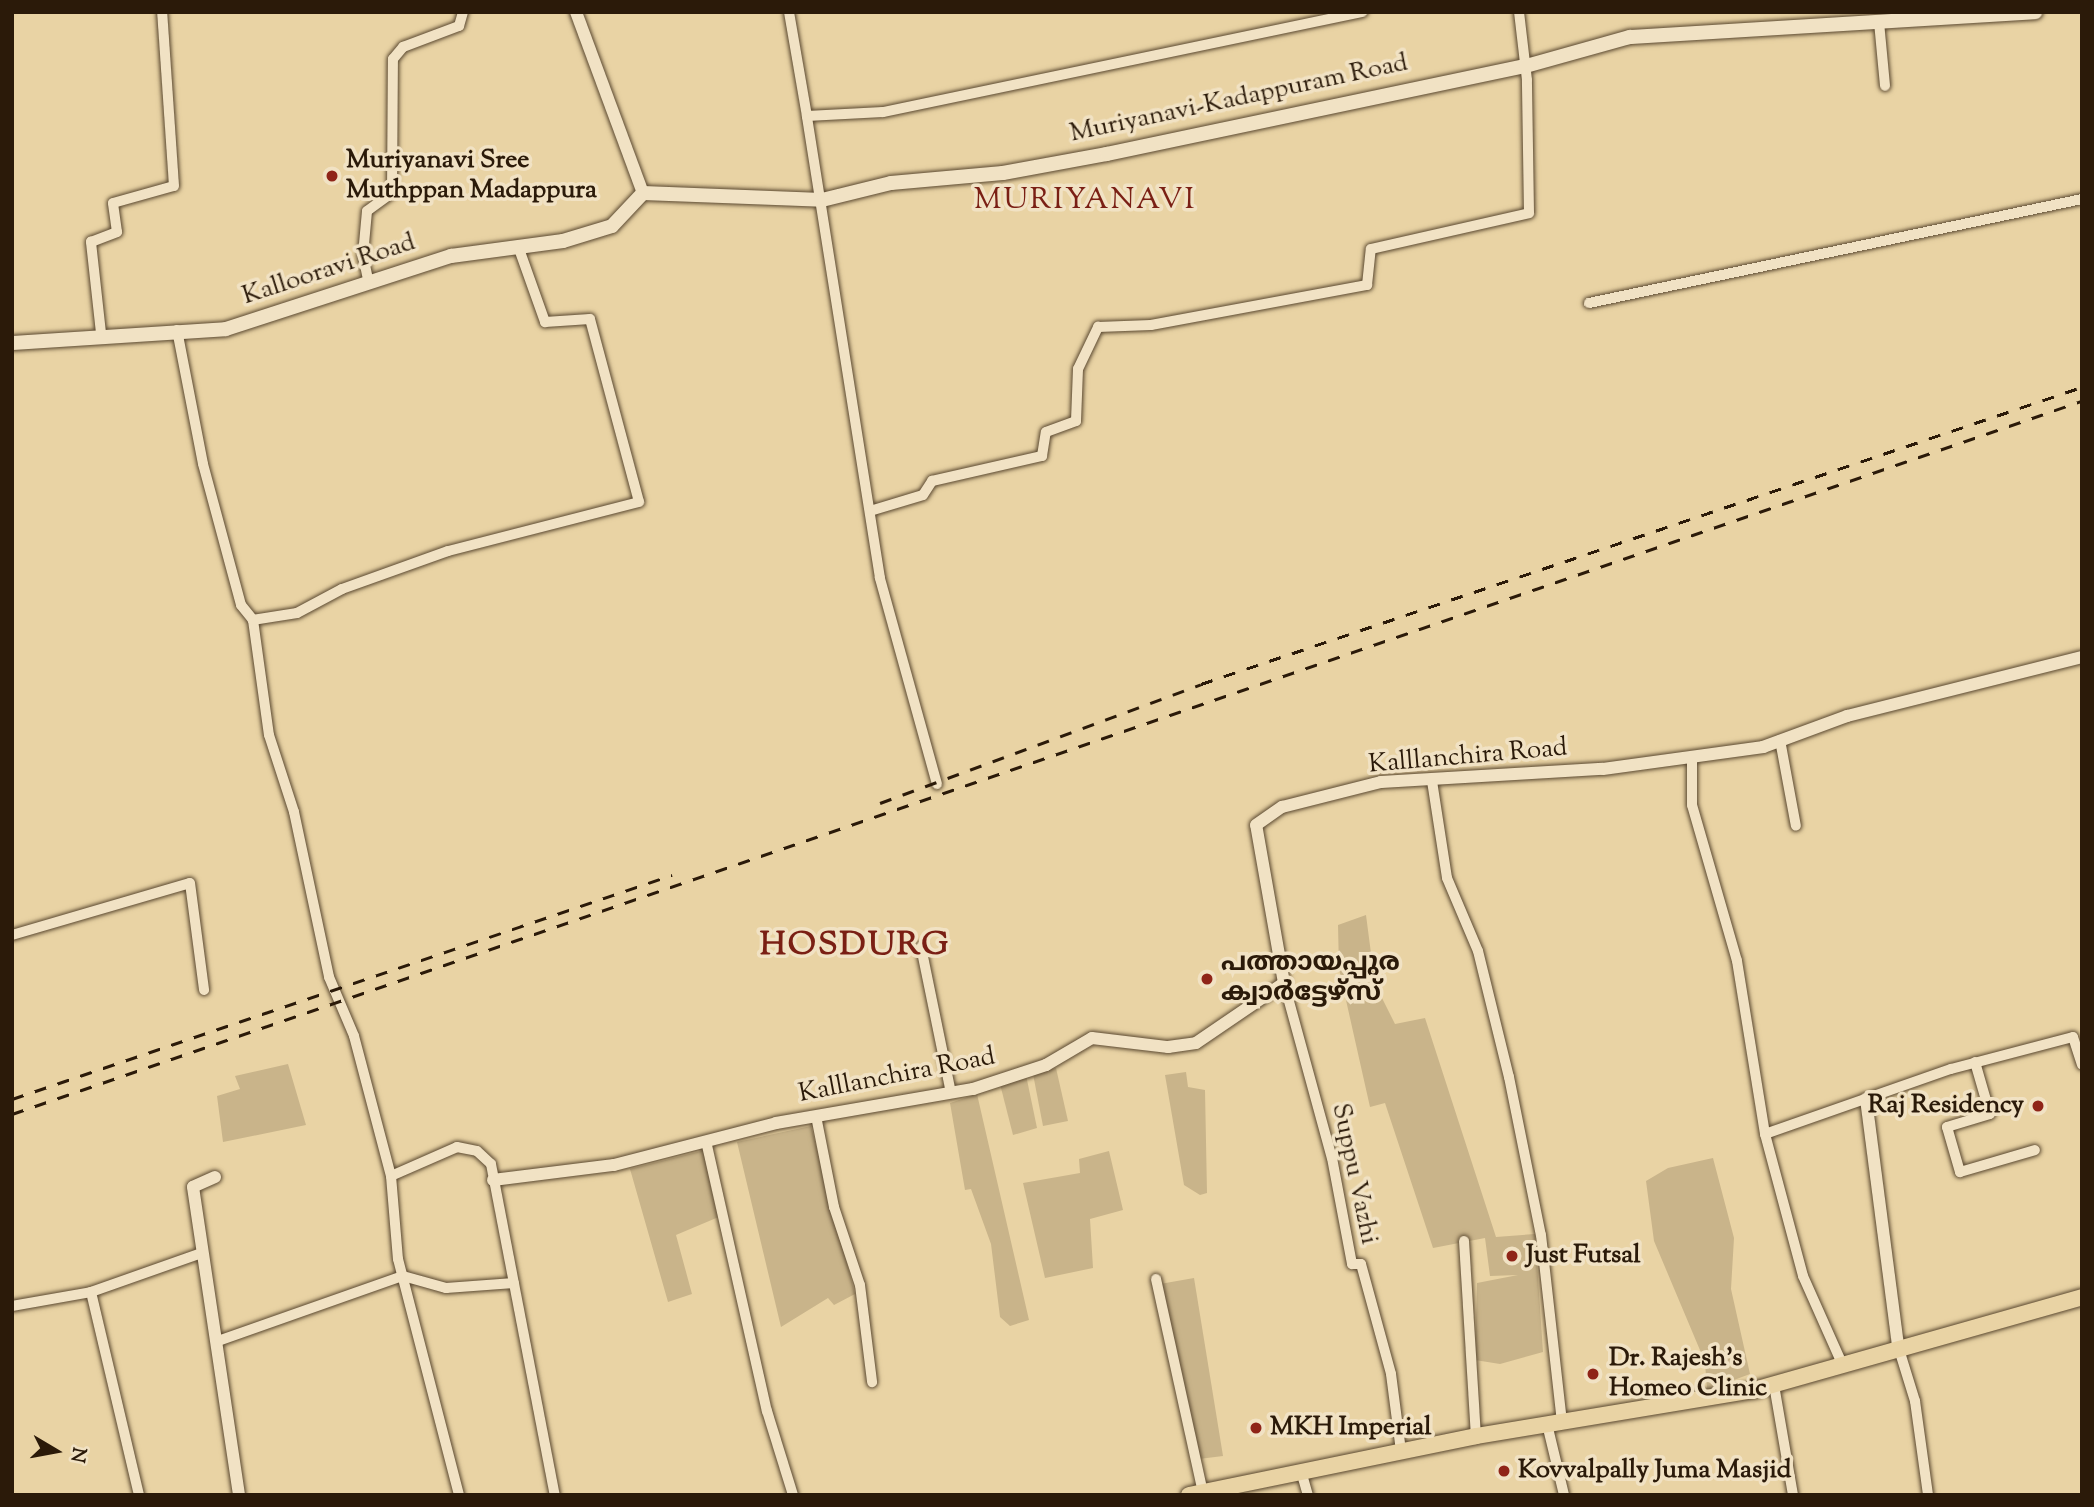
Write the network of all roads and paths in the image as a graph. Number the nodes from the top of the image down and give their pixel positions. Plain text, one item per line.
1 (163, 12) edge
2 (463, 12) edge
3 (576, 12) edge
4 (789, 12) edge
5 (1363, 12) edge
6 (1518, 12) edge
7 (2035, 12) edge
8 (1879, 22) junction
9 (1526, 66) junction
10 (1885, 86) dead end
11 (807, 116) junction
12 (643, 192) junction
13 (2082, 199) edge
14 (822, 200) junction
15 (518, 246) junction
16 (369, 284) junction
17 (1589, 303) dead end
18 (177, 330) junction
19 (101, 333) junction
20 (12, 342) edge
21 (870, 510) junction
22 (253, 620) junction
23 (2082, 657) edge
24 (1780, 740) junction
25 (1692, 757) junction
26 (1432, 781) junction
27 (937, 784) dead end
28 (1796, 826) dead end
29 (12, 935) edge
30 (921, 947) dead end
31 (1284, 983) junction
32 (204, 990) dead end
33 (2078, 1035) edge
34 (1975, 1062) junction
35 (2082, 1064) edge
36 (951, 1093) junction
37 (1866, 1099) junction
38 (816, 1116) junction
39 (1765, 1134) junction
40 (706, 1141) junction
41 (2035, 1150) dead end
42 (215, 1177) dead end
43 (391, 1177) junction
44 (493, 1180) junction
45 (1464, 1241) dead end
46 (202, 1253) junction
47 (403, 1276) junction
48 (1156, 1279) dead end
49 (514, 1283) junction
50 (91, 1292) junction
51 (2082, 1297) edge
52 (12, 1306) edge
53 (218, 1340) junction
54 (1898, 1346) junction
55 (1843, 1366) junction
56 (872, 1382) dead end
57 (1774, 1385) junction
58 (1554, 1423) junction
59 (1476, 1436) junction
60 (1401, 1451) junction
61 (1301, 1471) junction
62 (1196, 1493) edge
63 (139, 1495) edge
64 (239, 1495) edge
65 (459, 1495) edge
66 (555, 1495) edge
67 (793, 1495) edge
68 (1308, 1495) edge
69 (1564, 1495) edge
70 (1793, 1495) edge
71 (1928, 1495) edge

1 - 19 street
2 - 16 street
3 - 12 street
4 - 11 street
5 - 11 street
6 - 9 street
7 - 8 main road, Muriyanavi-Kadappuram Road
8 - 9 main road, Muriyanavi-Kadappuram Road
8 - 10 street
9 - 14 main road, Muriyanavi-Kadappuram Road
9 - 21 street
11 - 14 street
12 - 14 main road, Muriyanavi-Kadappuram Road
12 - 15 main road, Kallooravi Road
13 - 17 street
14 - 21 street
15 - 16 main road, Kallooravi Road
15 - 22 street
16 - 18 main road, Kallooravi Road
18 - 19 main road, Kallooravi Road
18 - 22 street
19 - 20 main road, Kallooravi Road
21 - 27 street
22 - 43 street
23 - 24 street, Kalllanchira Road
24 - 25 street, Kalllanchira Road
24 - 28 street
25 - 26 street, Kalllanchira Road
25 - 39 street
26 - 31 street, Kalllanchira Road
26 - 58 street
29 - 32 street
30 - 36 street
31 - 36 street, Kalllanchira Road
31 - 60 street, Suppu Vazhi
33 - 34 street
33 - 35 street
34 - 37 street
34 - 41 street
36 - 38 street, Kalllanchira Road
37 - 39 street
37 - 54 street
38 - 40 street, Kalllanchira Road
38 - 56 street
39 - 55 street
40 - 44 street, Kalllanchira Road
40 - 67 street
42 - 46 street
43 - 44 street
43 - 47 street
44 - 49 street
45 - 59 street
46 - 50 street
46 - 53 street
47 - 49 street
47 - 53 street
47 - 65 street
48 - 62 street
49 - 66 street
50 - 52 street
50 - 63 street
51 - 54 main road
53 - 64 street
54 - 55 main road
54 - 71 street
55 - 57 main road
57 - 58 main road
57 - 70 street
58 - 59 main road
58 - 69 street
59 - 60 main road
60 - 61 main road
61 - 62 main road
61 - 68 street

